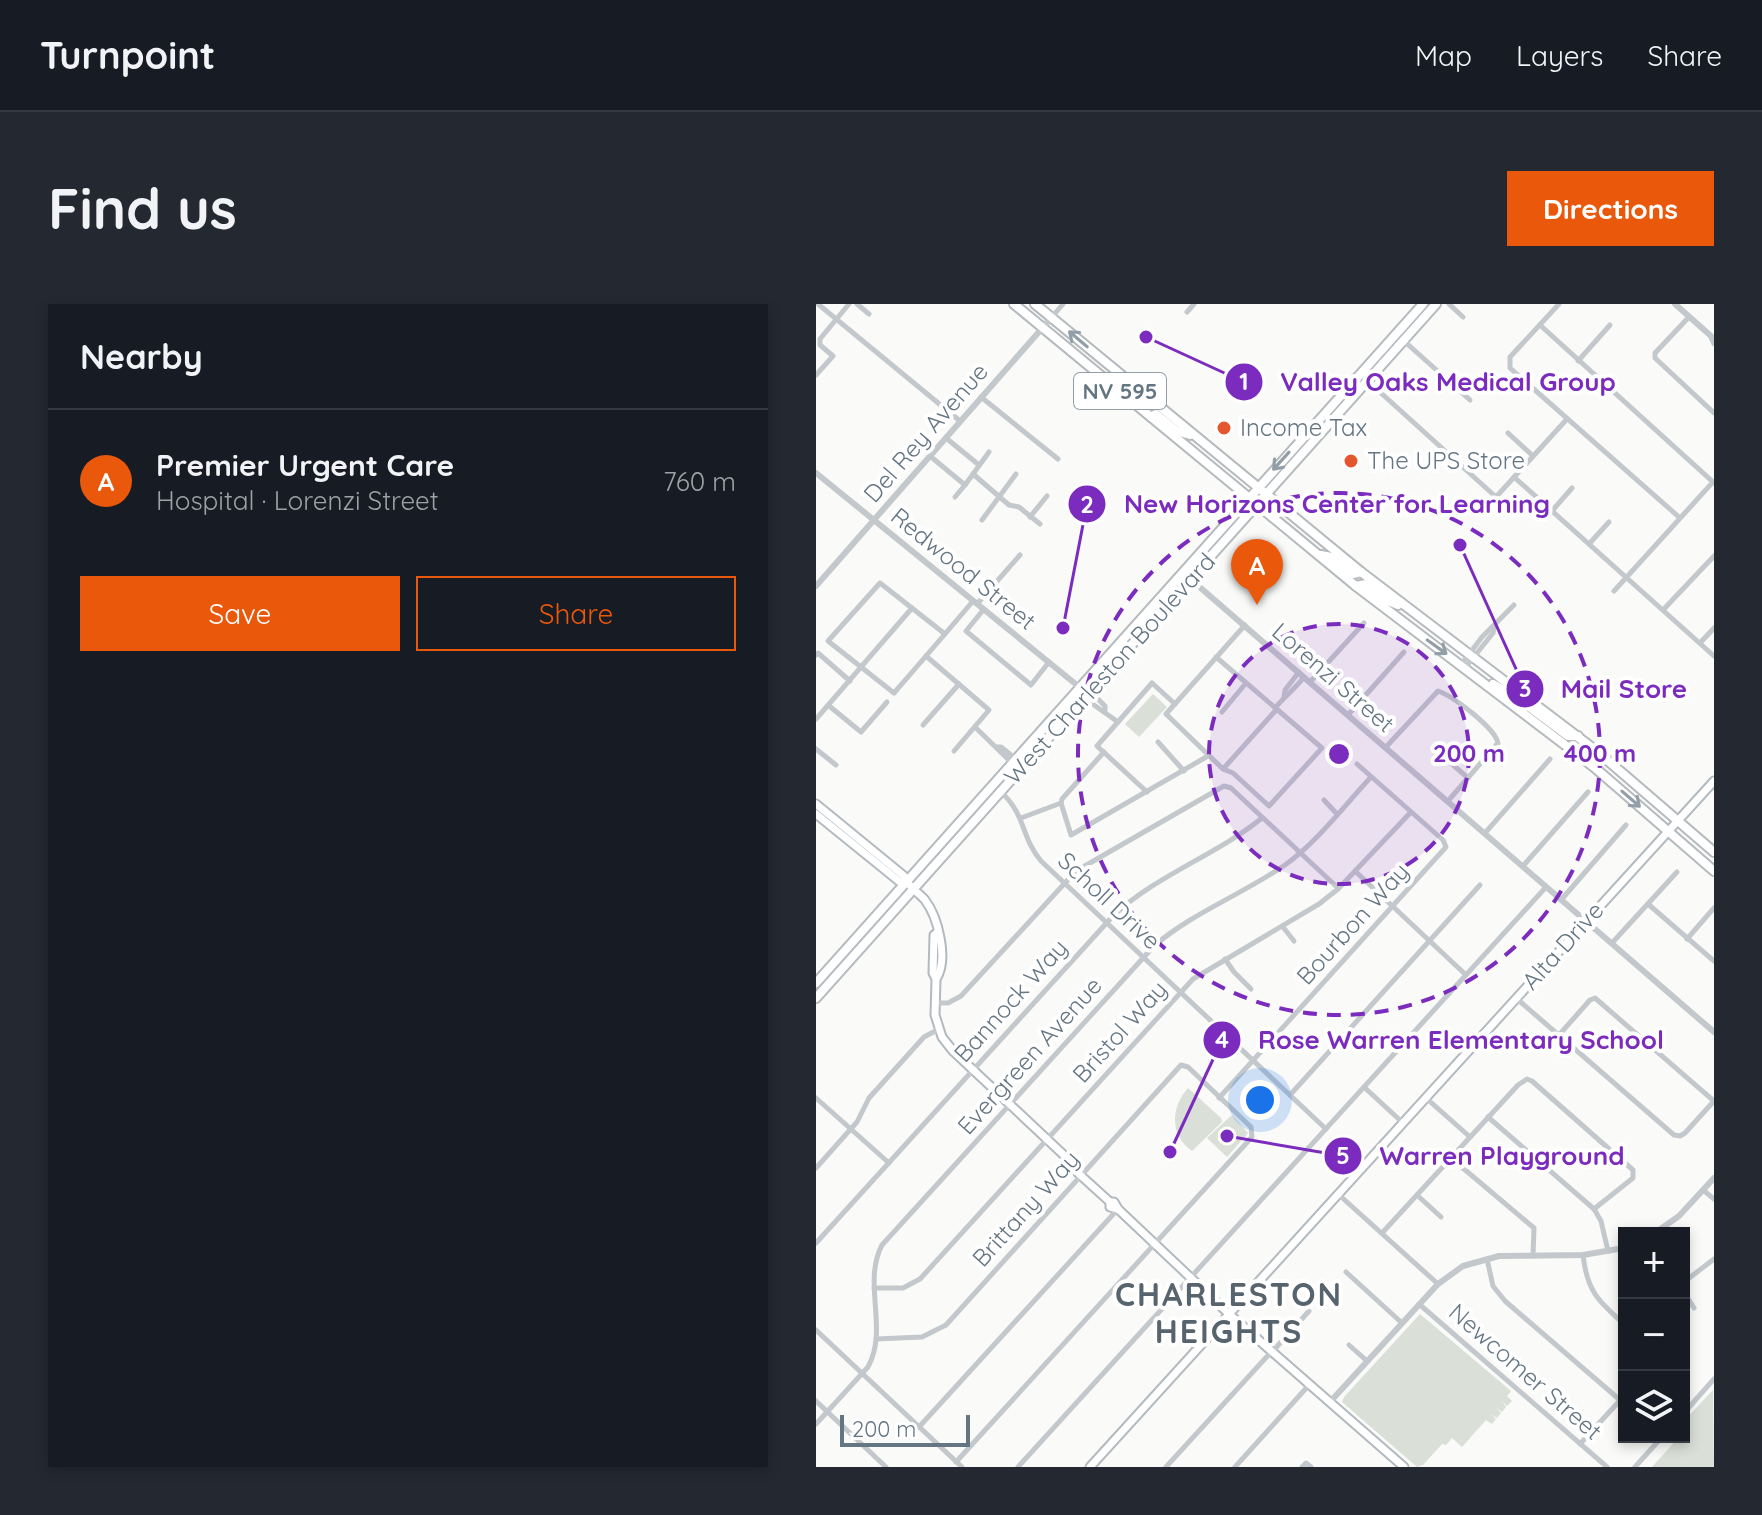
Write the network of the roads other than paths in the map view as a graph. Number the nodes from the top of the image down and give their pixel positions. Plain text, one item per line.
1 (818, 304) edge
2 (849, 304) edge
3 (857, 304) edge
4 (1014, 304) edge
5 (1035, 304) edge
6 (1063, 304) edge
7 (1194, 304) edge
8 (1423, 304) edge
9 (1436, 304) edge
10 (1449, 304) edge
11 (1559, 304) edge
12 (1675, 304) edge
13 (1187, 312) dead end
14 (869, 314) dead end
15 (1052, 317) junction
16 (1463, 317) dead end
17 (1689, 317) junction
18 (836, 319) junction
19 (1540, 325) junction
20 (1610, 325) dead end
21 (1042, 327) junction
22 (1713, 339) edge
23 (1403, 340) junction
24 (1578, 361) junction
25 (816, 375) edge
26 (1363, 378) junction
27 (1107, 381) junction
28 (981, 397) junction
29 (1470, 400) dead end
30 (1162, 408) junction
31 (1714, 413) edge
32 (1151, 417) junction
33 (1567, 419) junction
34 (960, 421) junction
35 (1508, 433) dead end
36 (946, 438) junction
37 (1198, 438) junction
38 (989, 452) dead end
39 (930, 456) junction
40 (1533, 456) junction
41 (1058, 459) dead end
42 (979, 465) junction
43 (816, 473) edge
44 (973, 474) junction
45 (1016, 474) dead end
46 (1514, 477) junction
47 (1713, 482) edge
48 (965, 485) junction
49 (1257, 487) junction
50 (1572, 488) dead end
51 (1266, 494) junction
52 (998, 496) junction
53 (1047, 496) dead end
54 (955, 497) dead end
55 (1248, 498) junction
56 (1256, 505) junction
57 (1552, 511) junction
58 (1030, 517) junction
59 (1680, 518) junction
60 (982, 520) dead end
61 (873, 521) junction
62 (1609, 522) dead end
63 (1040, 524) dead end
64 (1589, 544) junction
65 (1020, 555) dead end
66 (1317, 555) junction
67 (1714, 556) edge
68 (1361, 572) junction
69 (1186, 575) junction
70 (1626, 577) junction
71 (816, 586) edge
72 (1356, 586) junction
73 (1614, 591) dead end
74 (975, 603) junction
75 (1514, 605) dead end
76 (912, 608) junction
77 (984, 609) junction
78 (1410, 609) junction
79 (1663, 610) junction
80 (1364, 623) dead end
81 (1245, 625) junction
82 (1714, 628) edge
83 (945, 634) junction
84 (1700, 643) junction
85 (1404, 652) dead end
86 (816, 655) edge
87 (1471, 655) junction
88 (926, 656) junction
89 (1714, 656) edge
90 (1216, 657) junction
91 (1049, 662) junction
92 (1463, 666) junction
93 (861, 667) junction
94 (1305, 677) junction
95 (1478, 678) junction
96 (850, 681) junction
97 (1246, 683) junction
98 (959, 684) junction
99 (1083, 691) junction
100 (887, 702) dead end
101 (1175, 704) junction
102 (828, 705) junction
103 (1276, 709) junction
104 (1222, 712) dead end
105 (1348, 715) junction
106 (816, 719) edge
107 (1118, 722) junction
108 (923, 725) dead end
109 (975, 727) junction
110 (1578, 736) junction
111 (1158, 742) dead end
112 (1386, 747) junction
113 (816, 749) edge
114 (954, 751) dead end
115 (1437, 751) dead end
116 (1104, 752) junction
117 (1209, 756) junction
118 (1550, 759) dead end
119 (1014, 761) junction
120 (1357, 764) dead end
121 (836, 765) dead end
122 (1223, 769) junction
123 (1184, 771) junction
124 (1371, 777) junction
125 (1468, 778) junction
126 (1714, 781) edge
127 (996, 788) junction
128 (1147, 792) junction
129 (1588, 792) dead end
130 (1324, 800) dead end
131 (1448, 801) junction
132 (1061, 803) junction
133 (816, 804) edge
134 (974, 806) junction
135 (1411, 812) junction
136 (820, 814) edge
137 (1337, 814) junction
138 (1021, 818) junction
139 (1262, 818) junction
140 (1678, 820) junction
141 (1626, 825) dead end
142 (968, 827) junction
143 (1669, 831) junction
144 (838, 832) junction
145 (1485, 833) junction
146 (865, 845) junction
147 (1714, 852) edge
148 (1300, 853) junction
149 (1523, 866) junction
150 (1355, 871) junction
151 (1714, 871) edge
152 (1677, 872) dead end
153 (1064, 883) junction
154 (1480, 885) dead end
155 (910, 886) junction
156 (1546, 887) junction
157 (1338, 889) junction
158 (1561, 900) junction
159 (1648, 904) junction
160 (1393, 907) junction
161 (1714, 908) edge
162 (1586, 921) junction
163 (1106, 923) junction
164 (1283, 927) junction
165 (938, 932) junction
166 (1687, 939) junction
167 (1294, 941) dead end
168 (1429, 941) junction
169 (1612, 943) junction
170 (934, 945) junction
171 (1143, 958) junction
172 (1225, 959) junction
173 (1714, 961) edge
174 (940, 968) junction
175 (1466, 975) junction
176 (936, 979) junction
177 (816, 983) edge
178 (1251, 989) dead end
179 (1180, 992) junction
180 (816, 998) edge
181 (1516, 998) junction
182 (934, 1003) junction
183 (939, 1029) junction
184 (1714, 1032) edge
185 (1559, 1035) junction
186 (1253, 1061) junction
187 (973, 1069) junction
188 (1364, 1087) junction
189 (1290, 1095) junction
190 (816, 1098) edge
191 (1219, 1098) junction
192 (1426, 1098) junction
193 (1714, 1101) edge
194 (1010, 1104) junction
195 (1488, 1117) junction
196 (1403, 1123) junction
197 (852, 1128) junction
198 (1326, 1129) junction
199 (1470, 1137) junction
200 (1046, 1139) junction
201 (1451, 1158) junction
202 (889, 1163) junction
203 (816, 1168) edge
204 (1081, 1175) junction
205 (1714, 1178) edge
206 (1703, 1190) junction
207 (1338, 1194) junction
208 (1417, 1195) junction
209 (1714, 1199) edge
210 (1118, 1209) junction
211 (1594, 1209) junction
212 (1441, 1217) dead end
213 (1663, 1227) edge
214 (1382, 1233) junction
215 (816, 1243) edge
216 (1154, 1244) junction
217 (1618, 1250) edge
218 (1609, 1252) junction
219 (1583, 1255) junction
220 (1533, 1256) junction
221 (1487, 1258) junction
222 (1714, 1259) edge
223 (1346, 1272) dead end
224 (1690, 1277) edge
225 (1190, 1278) junction
226 (1438, 1284) junction
227 (874, 1288) junction
228 (1688, 1299) edge
229 (1419, 1304) junction
230 (1694, 1308) dead end
231 (1309, 1311) dead end
232 (1229, 1314) junction
233 (1618, 1318) edge
234 (1402, 1323) junction
235 (816, 1330) edge
236 (876, 1339) junction
237 (1349, 1345) dead end
238 (1272, 1351) junction
239 (1367, 1361) junction
240 (862, 1374) junction
241 (1714, 1379) edge
242 (1310, 1384) junction
243 (1618, 1395) edge
244 (816, 1401) edge
245 (1330, 1402) junction
246 (1618, 1402) edge
247 (1690, 1406) edge
248 (827, 1412) junction
249 (816, 1424) edge
250 (919, 1427) junction
251 (1657, 1443) edge
252 (1580, 1444) junction
253 (956, 1462) junction
254 (886, 1467) edge
255 (962, 1467) edge
256 (1018, 1467) edge
257 (1090, 1467) edge
258 (1166, 1467) edge
259 (1235, 1467) edge
260 (1404, 1467) edge
261 (1607, 1467) edge
262 (1635, 1467) edge

1 - 18 street
2 - 18 street
3 - 14 street
4 - 21 main road, NV 595
5 - 15 main road, NV 595
6 - 15 street, Del Rey Avenue
7 - 13 street
8 - 26 main road, West Charleston Boulevard
9 - 23 main road, West Charleston Boulevard
10 - 16 street
11 - 19 street
12 - 17 street
15 - 21 street, Del Rey Avenue
30 -> 15 main road, NV 595
17 - 22 street
17 - 31 street
18 - 25 street
18 - 34 street
19 - 24 street
19 - 33 street
20 - 24 street
21 - 27 main road, NV 595
21 - 28 street, Del Rey Avenue
23 - 26 main road, West Charleston Boulevard
23 - 29 street
24 - 47 street
26 - 46 street
26 -> 49 main road, West Charleston Boulevard
26 - 51 main road, West Charleston Boulevard
27 - 30 main road
27 - 32 main road, NV 595
28 - 34 street, Del Rey Avenue
28 - 41 street
30 - 37 main road, NV 595
32 - 37 main road
32 - 55 main road, NV 595
33 - 40 street
33 - 59 street
34 - 36 street, Del Rey Avenue
35 - 40 street
36 - 39 street, Del Rey Avenue
36 - 42 street
37 - 49 main road, NV 595
38 - 42 street
39 - 48 street
39 - 61 street, Del Rey Avenue
40 - 46 street
42 - 44 street
43 - 61 street, Redwood Street
44 - 48 street
44 - 52 street
45 - 52 street
46 - 57 street
47 - 59 street
48 - 54 street
49 - 51 main road, NV 595
49 - 55 main road, West Charleston Boulevard
50 - 57 street
51 - 56 main road, West Charleston Boulevard
51 - 68 main road, NV 595
52 - 58 street
52 - 60 street
53 - 58 street
55 - 56 main road, NV 595
55 - 69 main road, West Charleston Boulevard
56 - 66 main road, NV 595
56 - 69 main road, West Charleston Boulevard
57 - 64 street
58 - 63 street
59 - 70 street
61 - 71 street, Del Rey Avenue
61 - 74 street, Redwood Street
62 - 64 street
64 - 70 street
65 - 74 street
66 - 68 main road
66 - 72 main road, NV 595
67 - 79 street
68 - 78 main road, NV 595
69 - 81 street, Lorenzi Street
69 - 99 main road, West Charleston Boulevard
70 - 73 street
70 - 79 street
72 - 78 main road
72 -> 92 main road, NV 595
74 - 77 street, Redwood Street
74 - 83 street
75 - 87 street
76 - 83 street
76 - 93 street
76 - 93 street
77 - 91 street, Redwood Street
77 - 91 street
78 - 87 main road, NV 595
79 - 84 street
80 - 94 street
81 - 90 street
81 - 94 street, Lorenzi Street
82 - 84 street
83 - 88 street
84 - 89 street
85 - 105 street
86 - 96 street
87 - 92 street
87 - 110 main road, NV 595
88 - 93 street
88 - 98 street
90 - 97 street
90 - 101 street
91 - 99 street, Redwood Street
92 - 95 main road, NV 595
93 - 96 street
94 - 103 street
94 - 105 street, Lorenzi Street
95 - 110 main road
95 -> 143 main road, NV 595
96 - 102 street
97 - 103 street
97 - 104 street
98 - 108 street
98 - 109 street
99 - 107 street
99 - 119 main road, West Charleston Boulevard
99 - 127 main road, West Charleston Boulevard
100 - 102 street
101 - 107 street
101 - 117 street
102 - 106 street
103 - 122 street
103 - 122 street
105 - 112 street, Lorenzi Street
107 - 116 street
109 - 114 street
109 - 119 street
110 - 140 main road, NV 595
111 - 123 street
112 - 125 street
112 - 131 street, Lorenzi Street
113 - 121 street
115 - 125 street
116 - 128 street
116 - 132 street
117 - 122 street
117 - 123 street
118 - 145 street
119 - 127 main road, West Charleston Boulevard
120 - 124 street
123 - 128 street
124 - 135 street
124 - 137 street, Evergreen Avenue
125 - 131 street
126 - 140 main road, Alta Drive
127 - 134 main road, West Charleston Boulevard
127 - 138 street, Scholl Drive
127 - 142 main road, West Charleston Boulevard
128 - 132 street
129 - 149 street
130 - 137 street
131 - 145 street, Lorenzi Street
132 - 138 street
133 - 136 main road
134 - 142 main road
134 - 155 main road, West Charleston Boulevard
135 - 150 street, Bristol Way
135 - 160 street, Bourbon Way
136 - 144 main road
136 - 146 main road
137 - 148 street, Evergreen Avenue
138 - 153 street, Scholl Drive
139 - 148 street
139 - 153 street
139 - 163 street, Bannock Way
140 - 143 main road, Alta Drive
140 - 147 main road, NV 595
141 - 158 street
142 - 155 main road, West Charleston Boulevard
143 - 151 main road, NV 595
143 - 162 main road, Alta Drive
144 - 146 main road
144 - 155 main road
145 - 149 street, Lorenzi Street
146 - 155 main road
148 - 157 street
148 - 171 street, Evergreen Avenue
149 - 156 street, Lorenzi Street
150 - 157 street, Bristol Way
150 - 160 street
152 - 159 street
153 - 163 street, Scholl Drive
153 - 182 street
154 - 168 street
155 - 165 main road
155 - 177 main road, West Charleston Boulevard
155 - 180 main road, West Charleston Boulevard
156 - 158 street, Lorenzi Street
156 - 175 street
157 - 164 street, Bristol Way
158 - 162 street, Lorenzi Street
159 - 166 street
159 - 169 street
160 - 168 street
160 - 186 street, Bourbon Way
161 - 166 street
162 - 169 street, Lorenzi Street
162 - 181 main road, Alta Drive
163 - 171 street, Scholl Drive
163 - 187 street, Bannock Way
164 - 167 street
164 - 172 street, Bristol Way
165 - 170 main road
165 - 174 main road
166 - 173 street
168 - 175 street
168 - 189 street
169 - 184 street, Lorenzi Street
170 - 174 main road
170 - 176 main road
171 - 179 street, Scholl Drive
171 - 194 street, Evergreen Avenue
172 - 178 street
172 - 179 street, Bristol Way
174 - 176 main road
175 - 188 street
176 - 182 main road
179 - 186 street, Scholl Drive
179 - 200 street, Bristol Way
181 - 185 street
181 - 192 main road, Alta Drive
182 - 183 main road
183 - 187 main road
183 - 197 street
185 - 193 street
185 - 193 street
186 - 189 street, Scholl Drive
186 - 191 street, Bourbon Way
187 - 194 main road
187 - 202 street, Bannock Way
188 - 196 street
188 - 198 street
189 - 198 street, Scholl Drive
190 - 197 street
191 - 204 street, Brittany Way
191 - 216 street
192 - 196 main road, Alta Drive
192 - 199 street
194 - 200 main road
194 - 227 street, Evergreen Avenue
195 - 199 street
195 - 211 street
195 - 211 street
196 - 207 main road, Alta Drive
197 - 202 street
197 - 203 street
198 - 225 street
199 - 201 street
200 - 204 main road
200 - 227 street, Bristol Way
201 - 208 street
201 - 220 street
202 - 215 street, Bannock Way
204 - 210 main road
204 - 236 street, Brittany Way
205 - 206 street
206 - 209 street
206 - 213 street
207 - 214 street
207 - 232 main road, Alta Drive
208 - 212 street
208 - 214 street
210 - 216 main road
210 - 250 street
211 - 218 street
214 - 226 street
216 - 225 main road
216 - 253 street
217 - 218 street
218 - 219 street
219 - 220 street
219 - 233 street
220 - 221 street
221 - 226 street
221 - 243 street
222 - 224 street
223 - 234 street
225 - 232 main road
225 - 256 street
226 - 229 street
227 - 236 street, Evergreen Avenue
228 - 230 street
229 - 234 street
229 - 252 street, Newcomer Street
231 - 238 street
232 - 238 main road
232 - 257 main road, Alta Drive
234 - 239 street
235 - 240 street
236 - 240 street, Evergreen Avenue
237 - 239 street
238 - 242 main road
238 - 258 street
239 - 245 street
240 - 248 street, Evergreen Avenue
240 - 250 street
241 - 247 street
242 - 245 main road
242 - 259 street
244 - 248 street
245 - 260 main road
246 - 252 street
248 - 249 street, Evergreen Avenue
248 - 254 street
250 - 253 street
251 - 262 street
252 - 261 street, Newcomer Street
253 - 255 street

